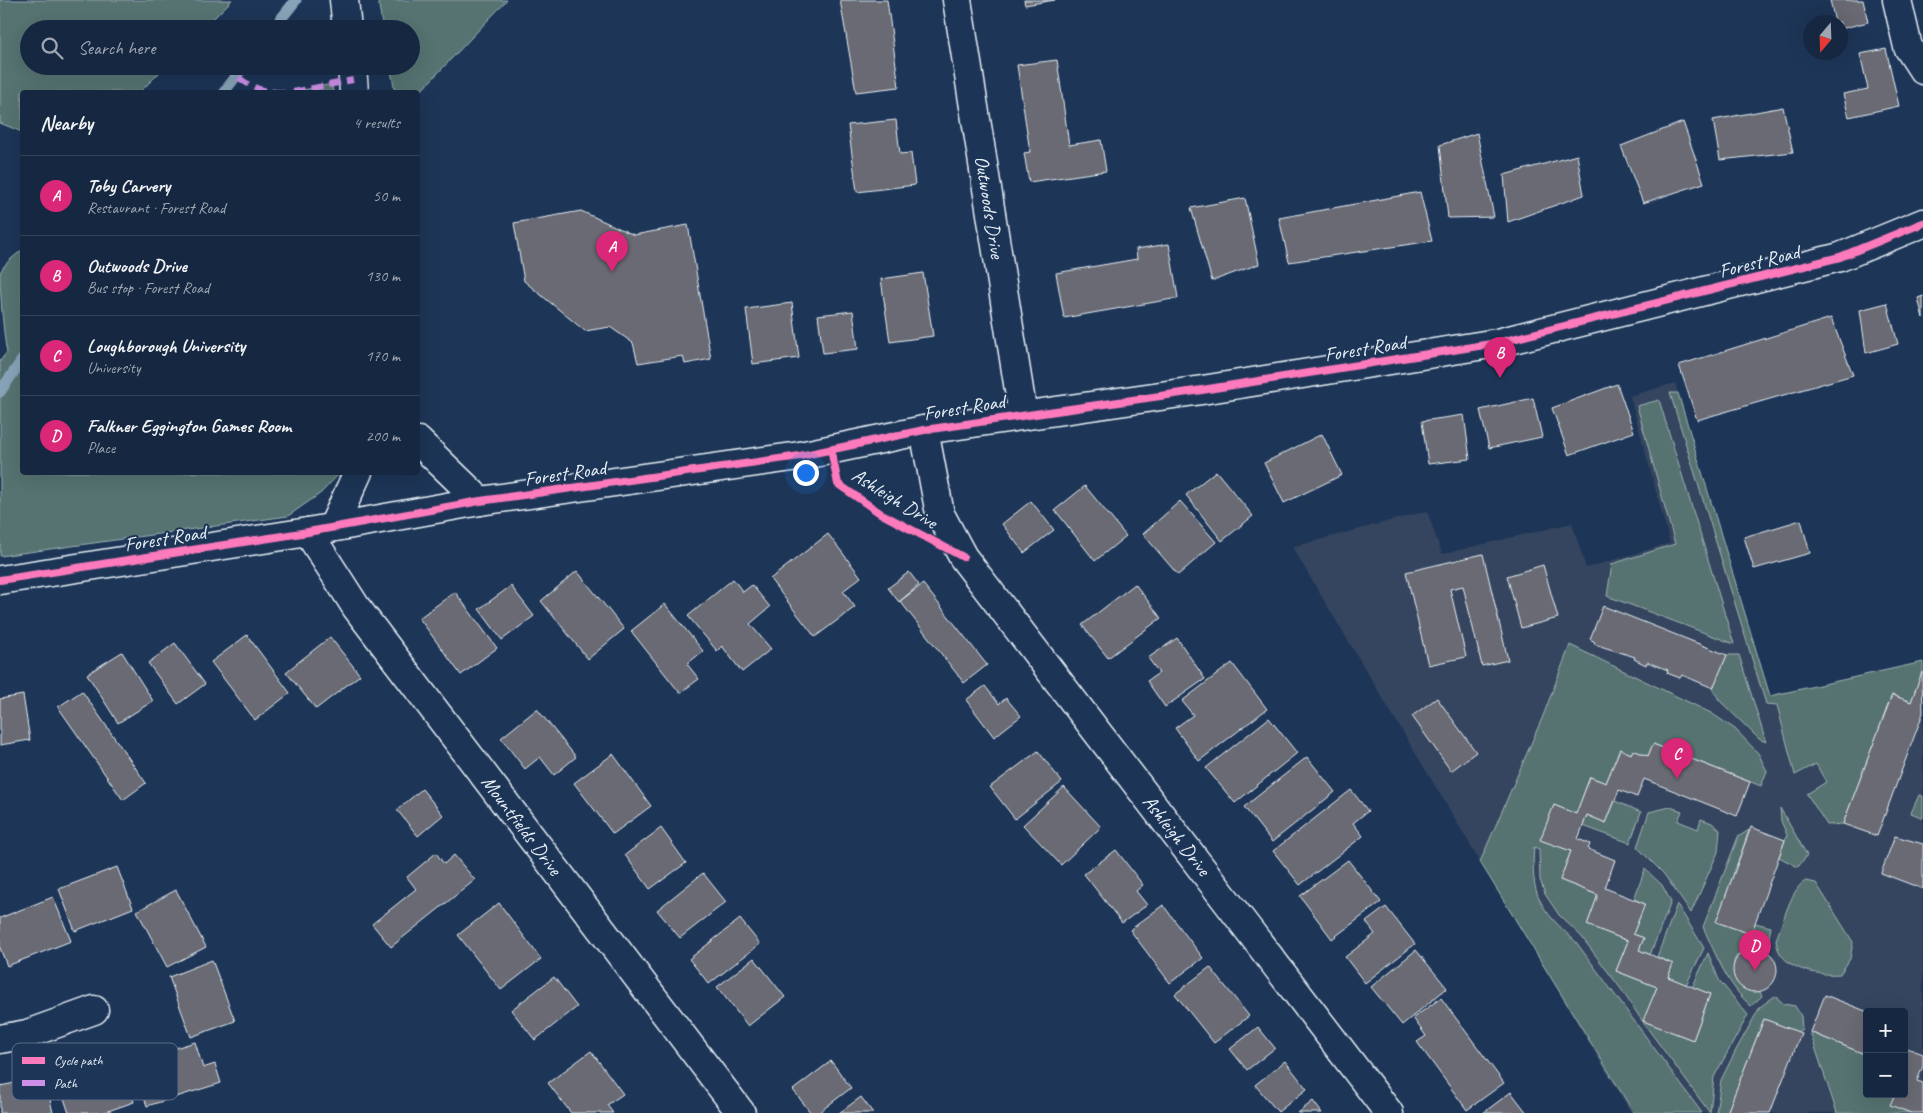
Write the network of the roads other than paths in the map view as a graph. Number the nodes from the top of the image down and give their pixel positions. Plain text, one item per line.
1 (344, 0) edge
2 (957, 0) edge
3 (1897, 0) edge
4 (347, 20) edge
5 (1923, 70) edge
6 (353, 75) edge
7 (354, 90) edge
8 (1923, 223) edge
9 (1022, 415) junction
10 (924, 430) junction
11 (420, 442) edge
12 (356, 475) edge
13 (480, 501) junction
14 (320, 530) junction
15 (0, 580) edge
16 (94, 1010) dead end
17 (0, 1039) edge
18 (741, 1113) edge
19 (1389, 1113) edge

1 - 4 street
2 - 9 street, Outwoods Drive
3 - 5 street
6 - 7 street
8 - 9 street, Forest Road
9 - 10 street, Forest Road
10 - 13 street, Forest Road
10 - 19 street, Ashleigh Drive
11 - 13 street
12 - 14 street
13 - 14 street, Forest Road
14 - 15 street, Forest Road
14 - 18 street, Mountfields Drive
16 - 17 street

